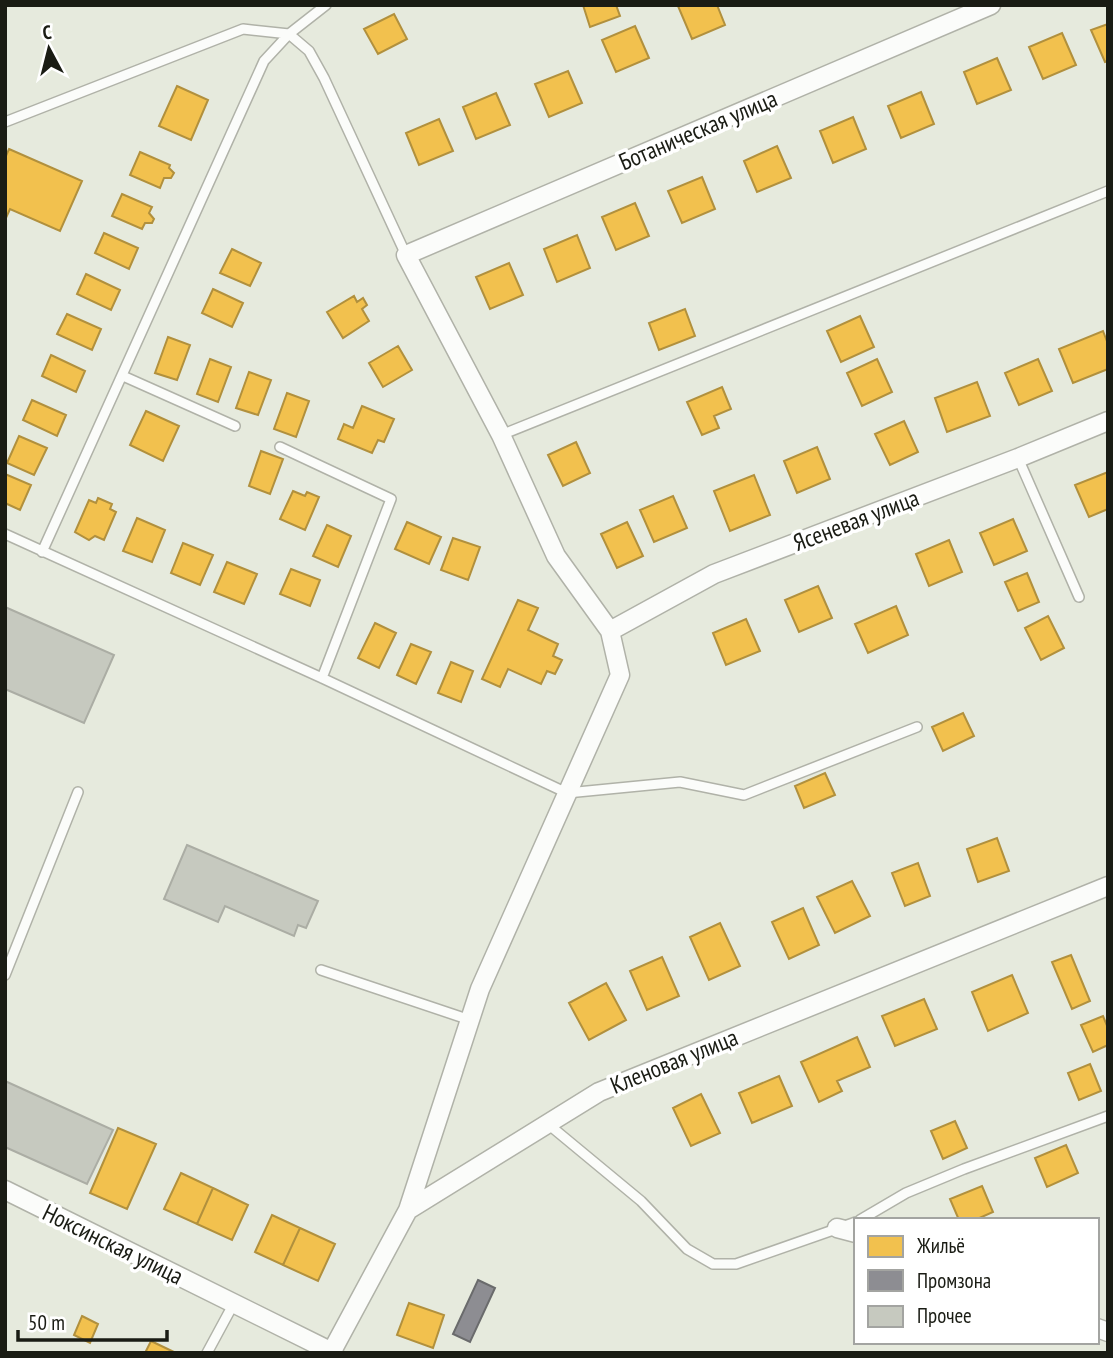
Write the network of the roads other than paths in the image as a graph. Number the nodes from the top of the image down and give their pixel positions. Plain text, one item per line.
1 (326, 5) edge
2 (991, 5) edge
3 (289, 34) junction
4 (5, 122) edge
5 (1108, 191) edge
6 (406, 255) junction
7 (123, 376) junction
8 (1108, 421) edge
9 (235, 426) dead end
10 (501, 435) junction
11 (280, 447) dead end
12 (1018, 458) junction
13 (5, 534) edge
14 (43, 551) junction
15 (1079, 597) dead end
16 (610, 631) junction
17 (322, 678) junction
18 (917, 727) dead end
19 (78, 792) dead end
20 (567, 793) junction
21 (1108, 886) edge
22 (321, 971) dead end
23 (5, 975) edge
24 (470, 1020) junction
25 (1108, 1116) edge
26 (548, 1124) junction
27 (5, 1190) edge
28 (408, 1210) junction
29 (863, 1218) edge
30 (854, 1222) edge
31 (837, 1228) junction
32 (854, 1232) edge
33 (234, 1303) junction
34 (333, 1352) edge
35 (207, 1353) edge

1 - 3 lane
2 - 6 street, Ботаническая улица
3 - 4 lane
3 - 6 lane
3 - 7 lane
5 - 10 lane
6 - 10 street
7 - 9 lane
7 - 14 lane
8 - 12 street, Ясеневая улица
10 - 16 street
11 - 17 lane
12 - 15 lane
12 - 16 street, Ясеневая улица
13 - 14 lane
14 - 17 lane
16 - 20 street
17 - 20 lane
18 - 20 lane
19 - 23 lane
20 - 24 street
21 - 26 street, Кленовая улица
22 - 24 lane
24 - 28 street
25 - 29 lane
26 - 28 street, Кленовая улица
26 - 31 lane
27 - 33 street, Ноксинская улица
28 - 34 street
30 - 31 lane
31 - 32 street
33 - 34 street, Ноксинская улица
33 - 35 lane

